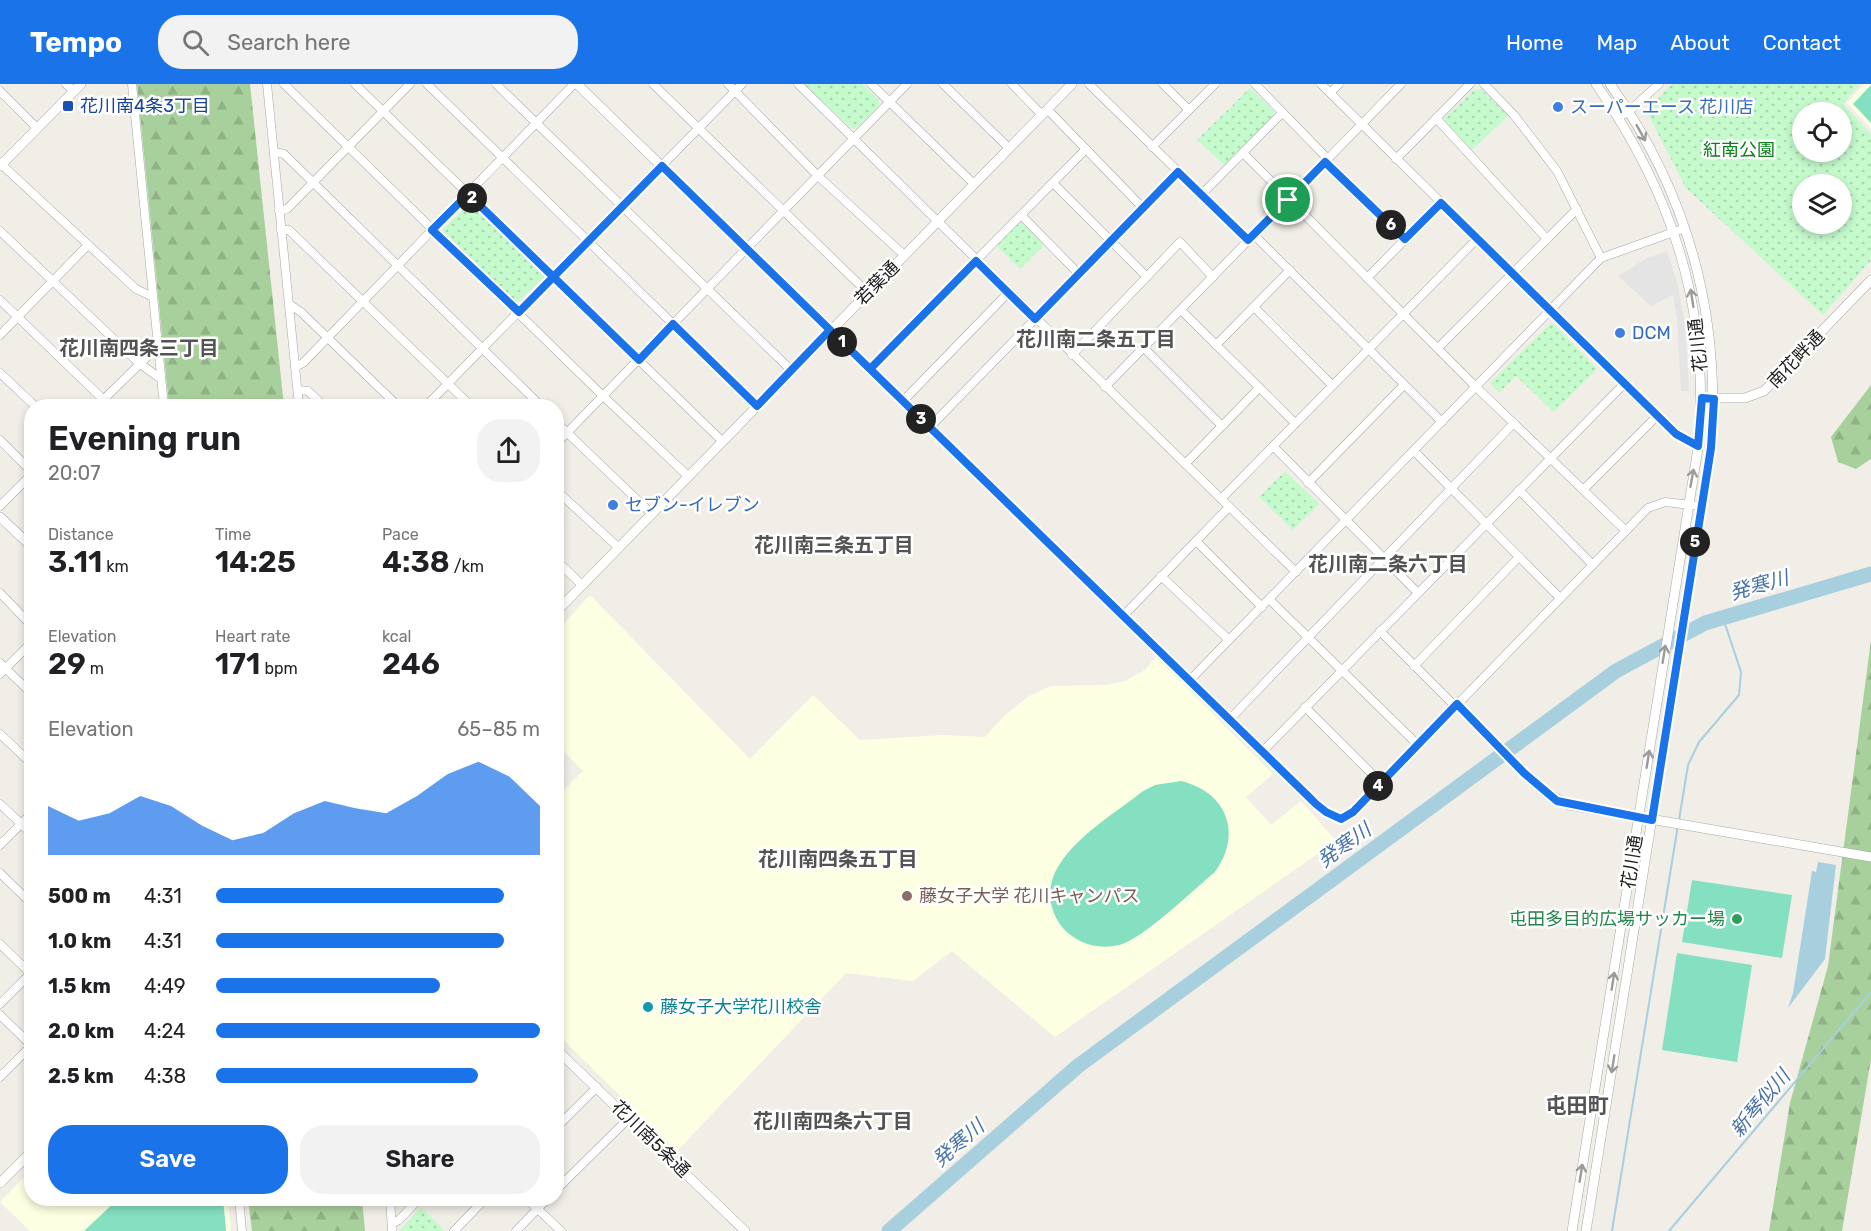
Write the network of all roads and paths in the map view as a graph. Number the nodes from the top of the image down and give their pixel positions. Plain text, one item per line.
1 (66, 84) edge
2 (132, 84) edge
3 (267, 84) edge
4 (284, 84) edge
5 (355, 84) edge
6 (410, 84) edge
7 (427, 84) edge
8 (496, 84) edge
9 (575, 84) edge
10 (653, 84) edge
11 (728, 84) edge
12 (742, 84) edge
13 (798, 84) edge
14 (871, 84) edge
15 (907, 84) edge
16 (943, 84) edge
17 (1012, 84) edge
18 (1072, 84) edge
19 (1089, 84) edge
20 (1163, 84) edge
21 (1215, 84) edge
22 (1255, 84) edge
23 (1321, 84) edge
24 (1340, 84) edge
25 (1401, 84) edge
26 (1470, 84) edge
27 (1484, 84) edge
28 (1596, 84) edge
29 (1610, 84) edge
30 (1659, 84) edge
31 (77, 88) edge
32 (0, 91) edge
33 (735, 91) junction
34 (1330, 93) junction
35 (890, 102) junction
36 (1189, 110) junction
37 (383, 111) junction
38 (1629, 111) junction
39 (1045, 112) junction
40 (1282, 113) junction
41 (1618, 117) junction
42 (1436, 118) junction
43 (536, 124) junction
44 (1361, 124) junction
45 (37, 128) junction
46 (699, 129) junction
47 (854, 139) junction
48 (348, 147) junction
49 (1152, 147) junction
50 (1008, 148) junction
51 (1086, 149) junction
52 (274, 152) junction
53 (1243, 153) junction
54 (502, 158) junction
55 (1396, 159) junction
56 (1327, 160) junction
57 (0, 165) edge
58 (662, 166) junction
59 (1178, 172) junction
60 (818, 176) junction
61 (312, 183) junction
62 (1053, 183) junction
63 (974, 184) junction
64 (468, 194) junction
65 (1201, 195) junction
66 (1288, 200) junction
67 (1441, 203) junction
68 (623, 206) junction
69 (1143, 208) junction
70 (1577, 209) junction
71 (279, 211) junction
72 (783, 211) junction
73 (1021, 215) junction
74 (938, 220) junction
75 (1685, 228) junction
76 (281, 230) junction
77 (432, 230) junction
78 (0, 231) edge
79 (1672, 231) junction
80 (1251, 238) junction
81 (1405, 239) junction
82 (1477, 239) junction
83 (1547, 239) junction
84 (589, 240) junction
85 (1110, 242) junction
86 (88, 245) junction
87 (746, 249) junction
88 (904, 255) junction
89 (1601, 258) junction
90 (976, 261) junction
91 (396, 267) junction
92 (1290, 270) junction
93 (1078, 274) junction
94 (1512, 274) junction
95 (554, 276) junction
96 (1147, 276) junction
97 (1213, 277) junction
98 (1367, 278) junction
99 (1871, 280) edge
100 (52, 282) junction
101 (708, 288) junction
102 (867, 292) junction
103 (1008, 293) junction
104 (153, 297) junction
105 (0, 300) edge
106 (363, 301) junction
107 (289, 304) junction
108 (1254, 307) junction
109 (1180, 310) junction
110 (1550, 311) junction
111 (519, 312) junction
112 (1404, 315) junction
113 (18, 317) junction
114 (1035, 319) junction
115 (673, 324) junction
116 (830, 330) junction
117 (0, 335) edge
118 (327, 338) junction
119 (1216, 345) junction
120 (158, 346) junction
121 (1144, 348) junction
122 (1438, 348) junction
123 (483, 349) junction
124 (1368, 349) junction
125 (1072, 355) junction
126 (639, 360) junction
127 (139, 363) junction
128 (295, 367) junction
129 (870, 369) junction
130 (791, 370) junction
131 (0, 373) edge
132 (161, 379) junction
133 (448, 384) junction
134 (1624, 384) junction
135 (1404, 385) junction
136 (1332, 386) junction
137 (1105, 387) junction
138 (1476, 387) junction
139 (1259, 388) junction
140 (298, 390) junction
141 (603, 396) junction
142 (1702, 398) junction
143 (28, 399) edge
144 (96, 399) edge
145 (104, 399) edge
146 (163, 399) edge
147 (299, 399) edge
148 (317, 399) edge
149 (391, 399) edge
150 (433, 399) edge
151 (464, 399) edge
152 (534, 399) edge
153 (1714, 399) junction
154 (903, 401) junction
155 (757, 406) junction
156 (1657, 416) junction
157 (1442, 422) junction
158 (1295, 423) junction
159 (1514, 423) junction
160 (1222, 426) junction
161 (930, 427) junction
162 (564, 430) edge
163 (567, 433) junction
164 (564, 436) edge
165 (0, 440) edge
166 (722, 441) junction
167 (1273, 446) junction
168 (1698, 446) junction
169 (1414, 451) junction
170 (1550, 458) junction
171 (1185, 464) junction
172 (24, 465) edge
173 (688, 476) junction
174 (24, 481) edge
175 (1308, 483) junction
176 (1450, 490) junction
177 (1519, 490) junction
178 (1583, 490) junction
179 (564, 497) edge
180 (1221, 499) junction
181 (1687, 504) junction
182 (0, 506) edge
183 (1700, 506) junction
184 (1229, 507) junction
185 (652, 514) junction
186 (0, 516) edge
187 (1347, 520) junction
188 (1486, 524) junction
189 (1626, 531) junction
190 (24, 539) edge
191 (1196, 541) junction
192 (619, 548) junction
193 (1519, 557) junction
194 (1384, 558) junction
195 (1593, 565) junction
196 (564, 568) edge
197 (1296, 572) junction
198 (1161, 576) junction
199 (582, 585) junction
200 (0, 593) edge
201 (1418, 593) junction
202 (1560, 598) junction
203 (1269, 599) junction
204 (564, 604) edge
205 (1262, 607) junction
206 (1124, 616) junction
207 (24, 618) edge
208 (1380, 631) junction
209 (1309, 636) junction
210 (1229, 640) junction
211 (24, 649) edge
212 (1414, 666) junction
213 (2, 669) edge
214 (1343, 670) junction
215 (1190, 680) junction
216 (24, 687) edge
217 (1456, 705) junction
218 (1305, 707) junction
219 (1230, 719) junction
220 (0, 734) edge
221 (1418, 745) junction
222 (1263, 751) junction
223 (24, 756) edge
224 (1524, 773) joint
225 (1381, 783) junction
226 (0, 804) edge
227 (1639, 817) junction
228 (1652, 820) junction
229 (24, 821) edge
230 (21, 824) junction
231 (24, 827) edge
232 (0, 846) edge
233 (1871, 857) edge
234 (0, 873) edge
235 (24, 896) edge
236 (0, 944) edge
237 (24, 966) edge
238 (24, 979) edge
239 (0, 1004) edge
240 (0, 1015) edge
241 (24, 1039) edge
242 (24, 1053) edge
243 (564, 1059) edge
244 (0, 1077) edge
245 (597, 1087) junction
246 (629, 1118) junction
247 (564, 1120) edge
248 (24, 1159) edge
249 (564, 1182) edge
250 (0, 1183) edge
251 (240, 1206) edge
252 (391, 1206) edge
253 (412, 1206) edge
254 (478, 1206) edge
255 (533, 1206) edge
256 (541, 1206) edge
257 (537, 1210) junction
258 (392, 1227) edge
259 (242, 1231) edge
260 (454, 1231) edge
261 (516, 1231) edge
262 (561, 1231) edge
263 (745, 1231) edge
264 (1572, 1231) edge
265 (1586, 1231) edge

1 - 31 street
2 - 104 street
3 - 52 street
4 - 48 street
5 - 37 street
6 - 37 street
7 - 54 street
8 - 43 street
9 - 43 street
9 - 58 street
10 - 46 street
11 - 33 street
12 - 33 street
13 - 47 street
14 - 35 street
15 - 35 street
16 - 50 street
17 - 39 street
18 - 39 street, 若葉通
19 - 49 street
20 - 36 street
21 - 36 street
22 - 40 street
23 - 34 street
24 - 34 street
25 - 44 street
26 - 42 street
27 - 70 street
28 - 41 street, 花川通
29 - 38 street, 花川通
30 - 38 street
31 - 45 street
32 - 45 street
33 - 46 street
33 - 60 street
34 - 44 street
35 - 47 street
35 - 63 street
36 - 49 street
37 - 48 street
37 - 64 street
38 - 41 street
38 -> 75 street, 花川通
39 - 50 street, 若葉通
39 - 51 street
40 - 53 street
40 - 56 street
41 - 79 street, 花川通
42 - 55 street
42 - 83 street
43 - 54 street
43 - 68 street
44 - 55 street
44 - 56 street
45 - 57 street
46 - 58 street
46 - 72 street
47 - 60 street
47 - 74 street
48 - 61 street
48 - 77 street
49 - 59 street
50 - 63 street, 若葉通
51 - 62 street
51 - 69 street
52 - 61 street
52 - 71 street
53 - 65 street
53 - 66 street
54 - 64 street
54 - 84 street
55 - 67 street
56 - 66 street
56 - 81 street
57 - 86 street
58 - 68 street
58 - 87 street
59 - 65 street
59 - 69 street
60 - 72 street
60 - 88 street
61 - 71 street
61 - 91 street
62 - 73 street
62 - 85 street
63 - 74 street, 若葉通
64 - 77 street
64 - 95 street
65 - 80 street
66 - 80 street
66 - 98 street
67 - 81 street
67 - 82 street
68 - 84 street
68 - 101 street
69 - 85 street
70 - 83 street
70 - 89 street
71 - 76 street
72 - 87 street
72 - 102 street
73 - 90 street
73 - 93 street
74 - 88 street, 若葉通
74 - 90 street
75 - 79 street
75 - 153 street, 花川通
76 - 106 street
76 - 107 street
77 - 91 street
77 - 111 street
78 - 100 street
79 - 89 street
142 -> 79 street, 花川通
80 - 92 street
80 - 97 street
81 - 98 street
82 - 94 street
82 - 112 street
83 - 94 street
84 - 95 street
84 - 115 street
85 - 93 street
85 - 96 street
86 - 100 street
86 - 104 street
87 - 101 street
87 - 116 street
88 - 102 street, 若葉通
89 - 110 street
90 - 103 street
90 - 129 street
91 - 106 street
91 - 123 street
92 - 108 street
92 - 124 street
93 - 114 street
94 - 110 street
94 - 122 street
95 - 111 street
95 - 126 street
96 - 97 street
96 - 125 street
97 - 109 street
98 - 112 street
99 - 153 street, 南花畔通
100 - 113 street
100 - 127 street
101 - 115 street
101 - 130 street
102 - 116 street, 若葉通
103 - 114 street
103 - 154 street
104 - 120 street
105 - 113 street
106 - 118 street
106 - 133 street
107 - 118 street
107 - 128 street
108 - 119 street
108 - 136 street
109 - 119 street
109 - 121 street
110 - 134 street
110 - 138 street
111 - 123 street
111 - 141 street
112 - 122 street
112 - 124 street
113 - 117 street
113 - 144 street
114 - 125 street
114 - 161 street
115 - 126 street
115 - 155 street
116 - 129 street
116 - 130 street, 若葉通
118 - 128 street
118 - 149 street
119 - 139 street
120 - 127 street
120 - 132 street
121 - 137 street
121 - 160 street
122 - 138 street
123 - 133 street
123 - 152 street
124 - 135 street
124 - 136 street
125 - 137 street
126 - 141 street
126 - 166 street
127 - 132 street
127 - 145 street
128 - 140 street
129 - 154 street
130 - 155 street, 若葉通
131 - 143 street
132 - 146 street
133 - 150 street
133 - 151 street
134 - 156 street
134 - 170 street
135 - 157 street
135 - 175 street
136 - 158 street
137 - 171 street
138 - 157 street
138 - 159 street
139 - 158 street
139 - 160 street
140 - 147 street
140 - 148 street
141 - 163 street
141 - 173 street
142 - 153 street, 南花畔通
142 - 168 street, 花川通
153 - 183 street, 花川通
154 - 161 street
155 - 166 street, 若葉通
156 - 168 street
156 - 178 street
157 - 169 street
158 - 167 street
159 - 170 street
159 - 176 street
160 - 171 street
161 - 206 street
162 - 163 street
163 - 164 street
163 - 185 street
165 - 172 street
166 - 173 street, 若葉通
167 - 175 street
167 - 180 street
181 -> 168 street, 花川通
169 - 176 street
169 - 187 street
170 - 177 street
170 - 178 street
171 - 180 street
173 - 185 street, 若葉通
174 - 182 street
175 - 187 street
176 - 188 street
176 - 194 street
177 - 188 street
177 - 195 street
178 - 189 street
179 - 192 street
180 - 184 street
181 - 183 street
181 - 189 street
227 -> 181 street, 花川通
183 - 228 street, 花川通
184 - 191 street
184 - 197 street
185 - 192 street, 若葉通
186 - 190 street
187 - 194 street
187 - 197 street
188 - 193 street
188 - 201 street
189 - 195 street
191 - 198 street
191 - 205 street
192 - 199 street, 若葉通
193 - 202 street
193 - 212 street
194 - 201 street
194 - 209 street
195 - 202 street
196 - 199 street
197 - 203 street
198 - 206 street
198 - 210 street
199 - 204 street, 若葉通
200 - 207 street
201 - 208 street
202 - 217 street
203 - 205 street
203 - 209 street
205 - 210 street
206 - 215 street
208 - 212 street
208 - 214 street
209 - 214 street
209 - 219 street
210 - 215 street
211 - 213 street
212 - 217 street
213 - 216 street
214 - 218 street
214 - 221 street
215 - 219 street
217 - 221 street
217 - 224 street
218 - 222 street
218 - 225 street
219 - 222 street
220 - 223 street
221 - 225 street
222 - 225 street
224 - 227 street
226 - 230 street
227 - 228 street
264 -> 227 street, 花川通
228 - 233 street
228 -> 265 street, 花川通
229 - 230 street
230 - 231 street
230 - 232 street
234 - 235 street
236 - 237 street
238 - 239 street
240 - 241 street
242 - 244 street
243 - 245 street, 花川南5条通
245 - 246 street, 花川南5条通
245 - 247 street
246 - 249 street
246 - 263 street, 花川南5条通
248 - 250 street
251 - 259 street
252 - 258 street
253 - 258 street
254 - 260 street
255 - 257 street
256 - 257 street
257 - 261 street
257 - 262 street

